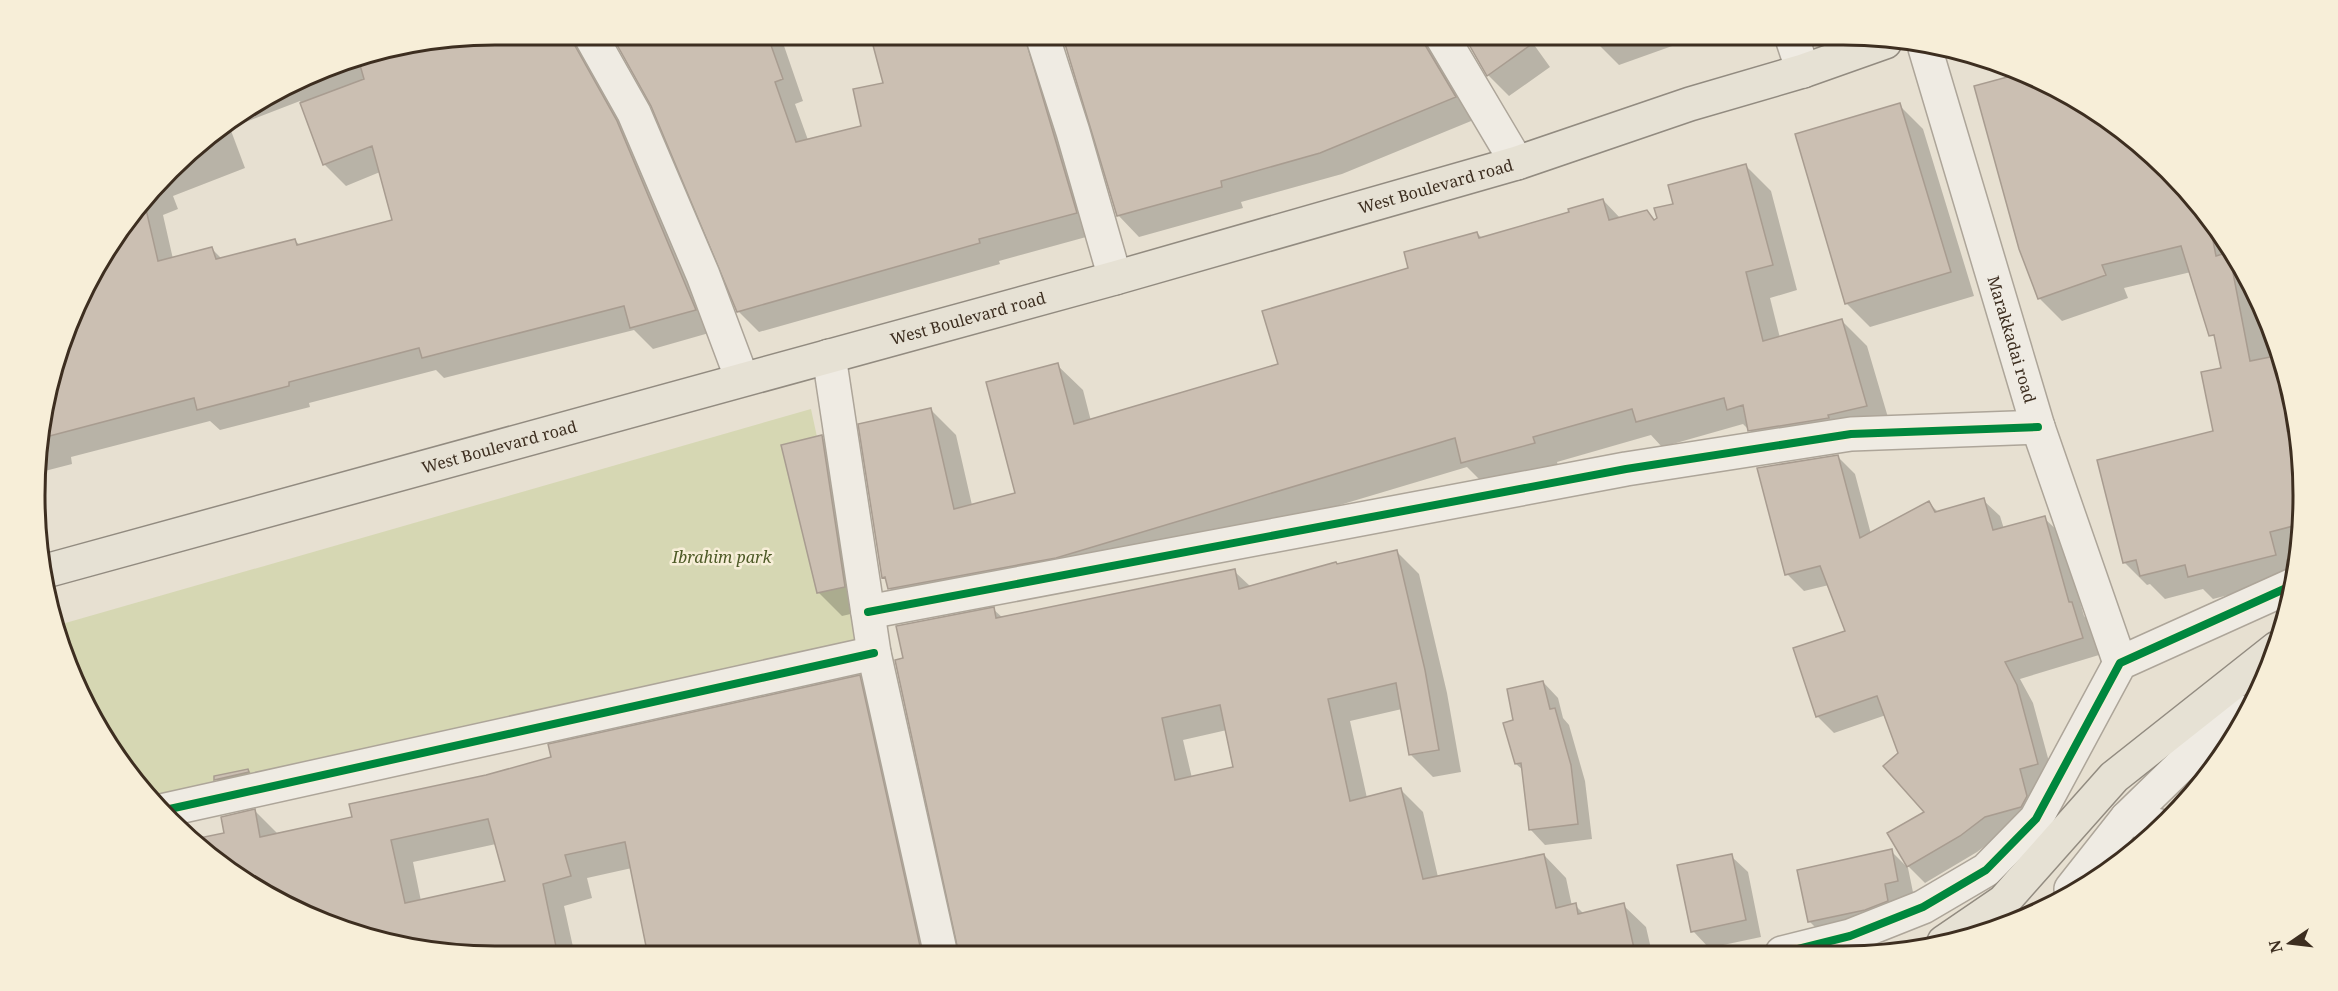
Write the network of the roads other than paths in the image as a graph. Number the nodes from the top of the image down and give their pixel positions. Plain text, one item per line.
1 (596, 45) edge
2 (1045, 45) edge
3 (1448, 45) edge
4 (1795, 45) edge
5 (1873, 46) edge
6 (1928, 54) edge
7 (1803, 70) junction
8 (1517, 163) junction
9 (1114, 278) junction
10 (829, 356) junction
11 (742, 379) junction
12 (2038, 427) junction
13 (52, 569) edge
14 (2283, 590) edge
15 (868, 612) junction
16 (874, 653) junction
17 (2262, 660) edge
18 (2120, 663) junction
19 (2232, 722) edge
20 (172, 809) edge
21 (2127, 818) junction
22 (2151, 824) edge
23 (2079, 879) edge
24 (2004, 901) junction
25 (1994, 919) edge
26 (1961, 930) edge
27 (939, 946) edge
28 (1810, 946) edge

1 - 11 street
2 - 9 street
3 - 8 street
4 - 7 street
5 - 7 main road, West Boulevard road
6 - 12 street, Marakkadai road
7 - 8 main road, West Boulevard road
8 - 9 main road, West Boulevard road
9 - 10 main road, West Boulevard road
10 - 11 main road, West Boulevard road
10 - 15 street
11 - 13 main road, West Boulevard road
12 - 15 street
12 - 18 street, Marakkadai road
14 - 18 street
15 - 16 street
16 - 20 street
16 - 27 street
17 - 24 main road
18 - 28 street
19 - 21 street
21 - 22 street
21 - 23 street
24 - 25 main road
24 - 26 main road

